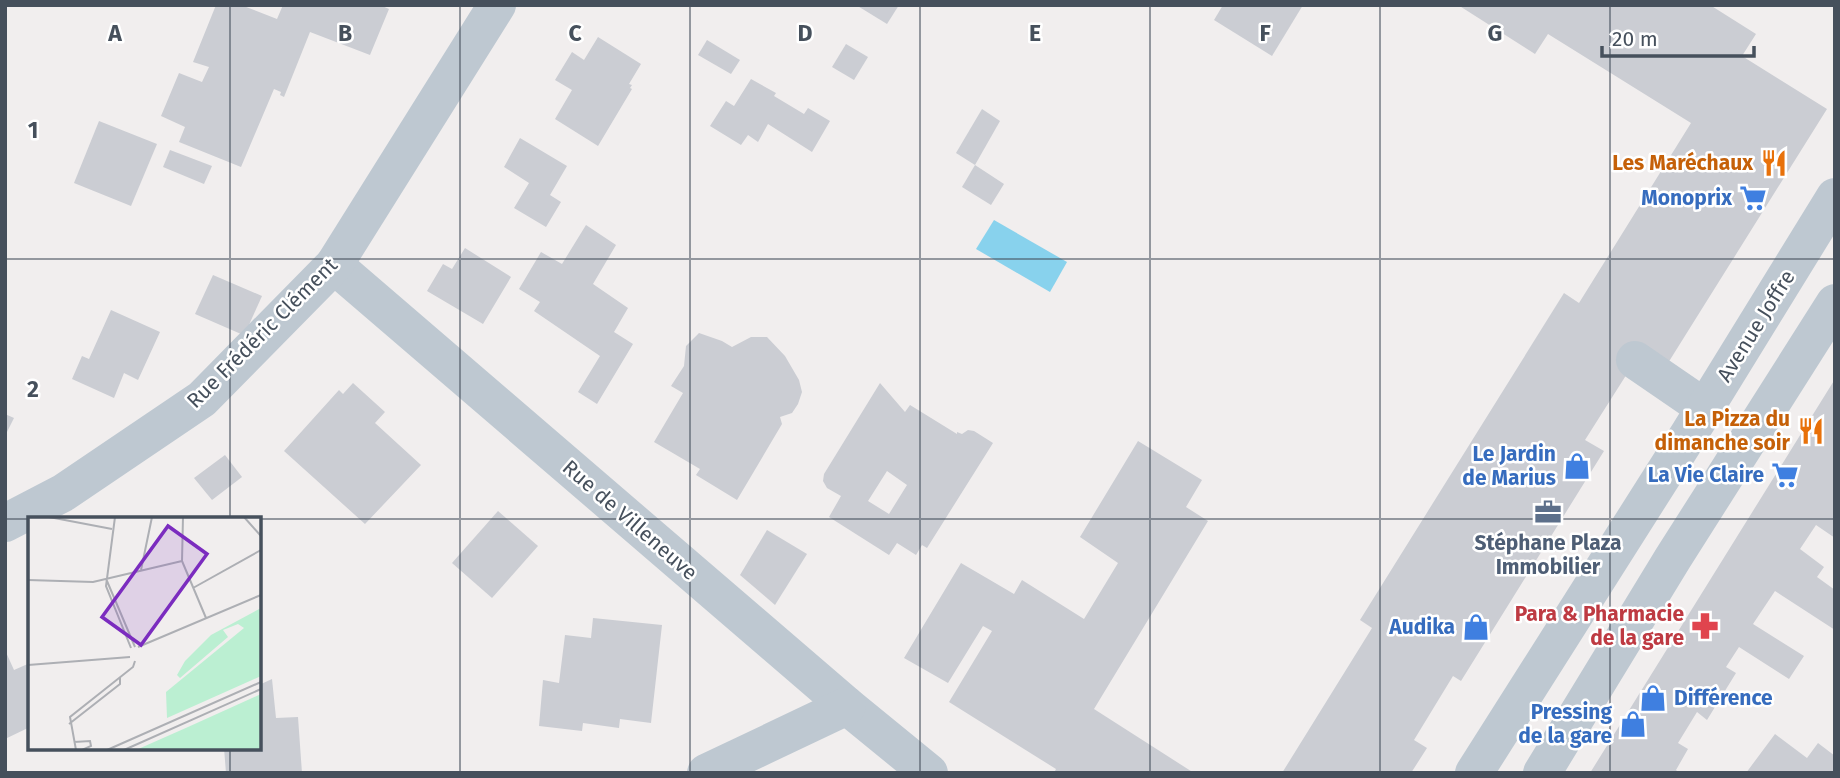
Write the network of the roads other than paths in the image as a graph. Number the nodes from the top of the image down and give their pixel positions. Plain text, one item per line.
1 (497, 5) edge
2 (1835, 197) edge
3 (334, 265) junction
4 (1835, 303) edge
5 (1635, 360) dead end
6 (1705, 408) junction
7 (5, 523) edge
8 (847, 706) junction
9 (706, 773) edge
10 (929, 773) edge
11 (1474, 773) edge
12 (1542, 773) edge

1 - 3 street, Rue Frédéric Clément
2 - 6 street, Avenue Joffre
3 - 7 street, Rue Frédéric Clément
3 - 8 street, Rue de Villeneuve
4 - 12 street
5 - 6 street
6 - 11 street, Avenue Joffre
8 - 9 street
8 - 10 street, Rue de Villeneuve

